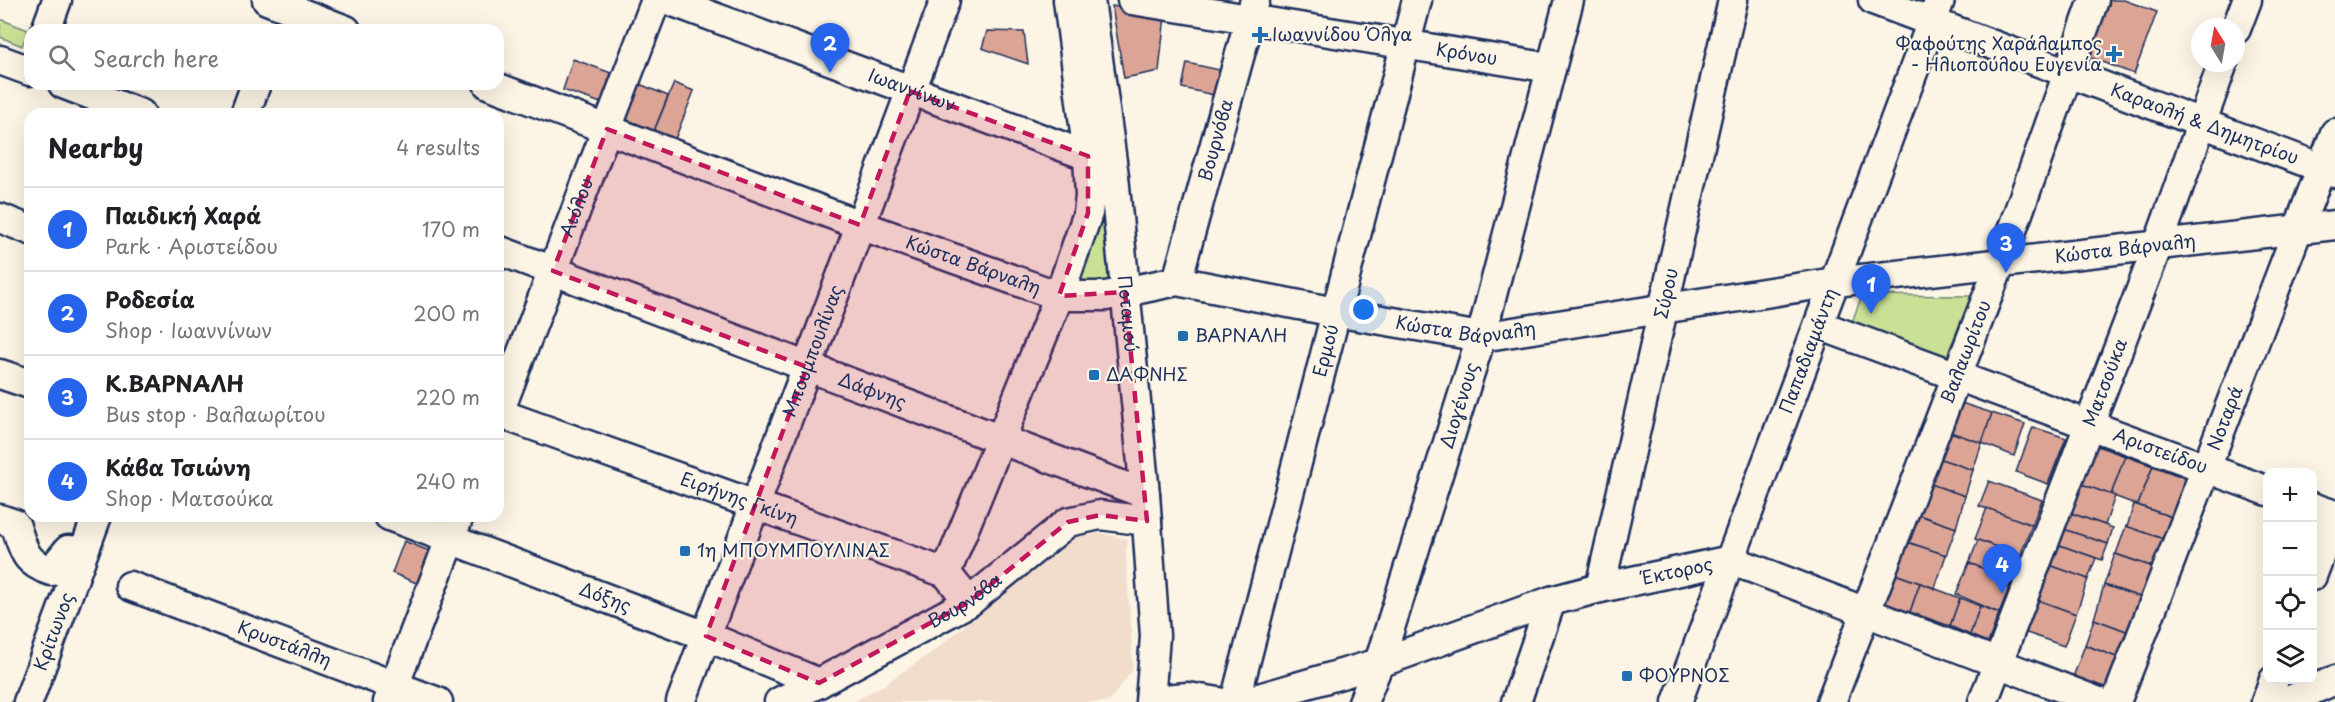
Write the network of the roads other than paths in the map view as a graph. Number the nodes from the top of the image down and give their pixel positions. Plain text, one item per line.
1 (57, 0) edge
2 (656, 0) edge
3 (668, 0) edge
4 (945, 0) edge
5 (1068, 0) edge
6 (1090, 0) edge
7 (1132, 0) edge
8 (1418, 0) edge
9 (1569, 0) edge
10 (1733, 0) edge
11 (1873, 0) edge
12 (2094, 0) edge
13 (2247, 0) edge
14 (279, 9) edge
15 (1252, 10) edge
16 (1936, 11) edge
17 (2240, 18) edge
18 (48, 24) edge
19 (327, 24) edge
20 (1405, 46) junction
21 (0, 60) edge
22 (1551, 68) junction
23 (24, 69) edge
24 (2220, 72) edge
25 (2068, 73) junction
26 (79, 90) edge
27 (254, 90) edge
28 (504, 90) edge
29 (910, 91) junction
30 (125, 108) edge
31 (247, 108) edge
32 (2201, 123) junction
33 (607, 129) junction
34 (2335, 133) edge
35 (1088, 156) junction
36 (2328, 171) edge
37 (0, 218) edge
38 (860, 225) junction
39 (2335, 225) edge
40 (24, 228) edge
41 (2298, 228) junction
42 (2158, 245) junction
43 (504, 252) edge
44 (2000, 264) junction
45 (553, 271) junction
46 (1178, 281) junction
47 (1835, 282) junction
48 (1125, 292) junction
49 (1059, 296) junction
50 (1662, 311) junction
51 (1335, 312) junction
52 (1819, 325) junction
53 (1481, 337) junction
54 (807, 367) junction
55 (0, 374) edge
56 (1956, 377) junction
57 (24, 382) edge
58 (504, 398) edge
59 (504, 416) edge
60 (2089, 426) junction
61 (999, 439) junction
62 (2206, 468) junction
63 (2263, 489) edge
64 (755, 505) junction
65 (1146, 507) junction
66 (2317, 508) edge
67 (2335, 515) edge
68 (0, 519) edge
69 (95, 522) edge
70 (422, 522) edge
71 (455, 528) edge
72 (1731, 560) junction
73 (80, 561) junction
74 (2317, 565) edge
75 (946, 573) junction
76 (130, 586) dead end
77 (1600, 588) junction
78 (1551, 601) junction
79 (969, 602) junction
80 (1867, 612) junction
81 (706, 636) junction
82 (1997, 662) junction
83 (1379, 663) junction
84 (2335, 680) edge
85 (819, 683) junction
86 (2273, 684) edge
87 (392, 694) edge
88 (1150, 701) edge
89 (28, 702) edge
90 (438, 702) edge
91 (681, 702) edge
92 (779, 702) edge
93 (1219, 702) edge
94 (1235, 702) edge
95 (1245, 702) edge
96 (1364, 702) edge
97 (1516, 702) edge
98 (1677, 702) edge
99 (1831, 702) edge
100 (1983, 702) edge
101 (2099, 702) edge
102 (2116, 702) edge
103 (2266, 702) edge
104 (2286, 702) edge

1 - 18 street
2 - 33 street, Αιόλου
3 - 29 street, Ιωαννίνων
4 - 29 street, Μπουμπουλίνας
5 - 35 street
6 - 48 street, Ποταμού
7 - 15 street, Κρόνου
8 - 20 street, Ερμού
9 - 22 street, Διογένους
10 - 50 street, Σύρου
11 - 16 street, Καραολή & Δημητρίου
12 - 25 street, Βαλαωρίτου
13 - 17 street
14 - 19 street
15 - 20 street, Κρόνου
15 - 46 street, Βουρνόβα
16 - 25 street, Καραολή & Δημητρίου
16 - 47 street, Παπαδιαμάντη
20 - 22 street, Κρόνου
20 - 51 street, Ερμού
21 - 23 street
22 - 53 street, Διογένους
24 - 32 street, Ματσούκα
25 - 32 street, Καραολή & Δημητρίου
25 - 44 street, Βαλαωρίτου
26 - 30 street
27 - 31 street
28 - 33 street, Κώστα Βάρναλη
29 - 35 street, Ιωαννίνων
29 - 38 street, Μπουμπουλίνας
32 - 36 street, Καραολή & Δημητρίου
32 - 42 street, Ματσούκα
33 - 38 street, Κώστα Βάρναλη
33 - 45 street, Αιόλου
34 - 36 street, Νοταρά
35 - 49 street
36 - 41 street, Νοταρά
37 - 40 street
38 - 49 street, Κώστα Βάρναλη
38 - 54 street, Μπουμπουλίνας
39 - 41 street, Κώστα Βάρναλη
41 - 42 street, Κώστα Βάρναλη
41 - 62 street, Νοταρά
42 - 44 street, Κώστα Βάρναλη
42 - 60 street, Ματσούκα
43 - 45 street, Δάφνης
44 - 47 street, Κώστα Βάρναλη
44 - 56 street, Βαλαωρίτου
45 - 54 street, Δάφνης
45 - 58 street, Αιόλου
46 - 48 street, Κώστα Βάρναλη
46 - 51 street, Κώστα Βάρναλη
47 - 50 street, Κώστα Βάρναλη
47 - 52 street, Παπαδιαμάντη
48 - 49 street, Κώστα Βάρναλη
48 - 65 street, Ποταμού
49 - 61 street, Βουρνόβα
50 - 53 street, Κώστα Βάρναλη
50 - 77 street, Σύρου
51 - 53 street, Κώστα Βάρναλη
51 - 94 street, Ερμού
52 - 56 street, Αριστείδου
52 - 72 street, Παπαδιαμάντη
53 - 83 street, Διογένους
54 - 61 street, Δάφνης
54 - 64 street, Μπουμπουλίνας
55 - 57 street
56 - 60 street, Αριστείδου
56 - 80 street, Βαλαωρίτου
59 - 64 street, Ειρήνης Γκίνη
60 - 62 street, Αριστείδου
60 - 82 street, Ματσούκα
61 - 65 street, Δάφνης
61 - 75 street, Βουρνόβα
62 - 63 street, Αριστείδου
62 - 102 street, Νοταρά
64 - 75 street, Ειρήνης Γκίνη
64 - 81 street, Μπουμπουλίνας
65 - 79 street, Βουρνόβα
65 - 88 street, Ποταμού
66 - 67 street
67 - 74 street
68 - 73 street
69 - 73 street, Κρίτωνος
70 - 71 street, Δόξης
71 - 81 street, Δόξης
71 - 87 street
72 - 77 street, Έκτορος
72 - 80 street, Έκτορος
72 - 98 street, Παπαδιαμάντη
73 - 89 street, Κρίτωνος
75 - 79 street
76 - 87 street, Κρυστάλλη
77 - 78 street, Έκτορος
78 - 83 street, Έκτορος
78 - 97 street
79 - 85 street, Βουρνόβα
80 - 82 street, Έκτορος
80 - 99 street, Βαλαωρίτου
81 - 85 street, Δόξης
81 - 91 street, Μπουμπουλίνας
82 - 100 street, Ματσούκα
82 - 101 street, Έκτορος
83 - 95 street, Έκτορος
83 - 96 street, Διογένους
84 - 104 street
85 - 92 street, Βουρνόβα
86 - 103 street
87 - 90 street, Κρυστάλλη
88 - 93 street

